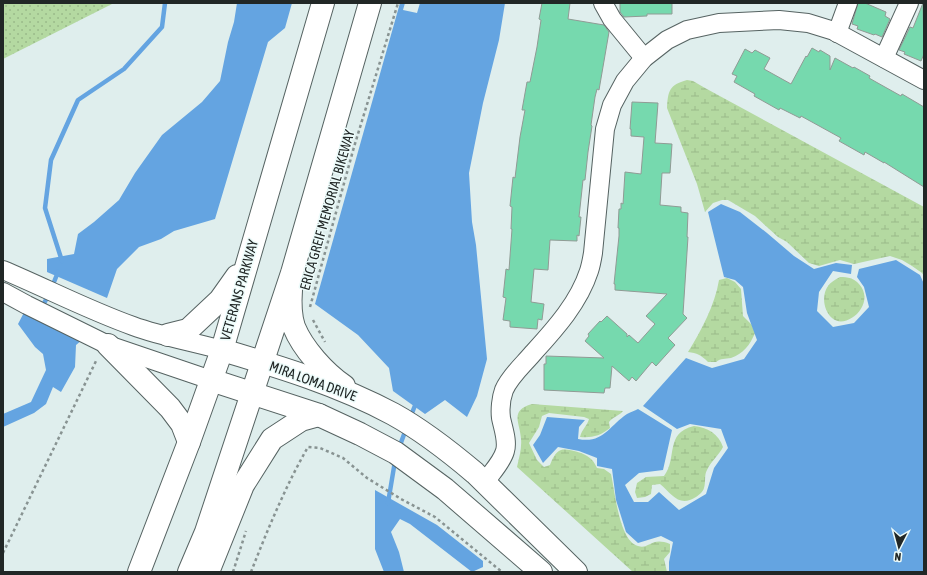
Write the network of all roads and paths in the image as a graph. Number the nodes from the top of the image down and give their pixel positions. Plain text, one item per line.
1 (323, 3) edge
2 (370, 3) edge
3 (398, 3) edge
4 (603, 3) edge
5 (848, 3) edge
6 (909, 3) edge
7 (837, 32) junction
8 (644, 58) junction
9 (884, 58) junction
10 (924, 80) edge
11 (246, 264) junction
12 (3, 270) edge
13 (292, 273) junction
14 (3, 292) edge
15 (308, 313) dead end
16 (312, 319) dead end
17 (168, 335) junction
18 (222, 350) junction
19 (103, 352) junction
20 (310, 353) junction
21 (263, 362) junction
22 (211, 380) junction
23 (251, 394) junction
24 (364, 399) junction
25 (319, 415) junction
26 (189, 442) junction
27 (485, 482) junction
28 (247, 527) dead end
29 (3, 553) edge
30 (139, 572) edge
31 (189, 572) edge
32 (208, 572) edge
33 (233, 572) edge
34 (251, 572) edge
35 (502, 572) edge
36 (540, 572) edge
37 (576, 572) edge

1 - 11 main road, VETERANS PARKWAY
2 - 13 main road
3 - 15 path, ERICA GREIF MEMORIAL BIKEWAY
4 - 8 street
5 - 7 street
6 - 9 street
7 - 8 street
7 - 9 street
8 - 27 street
9 - 10 street
11 - 17 main road
11 - 18 main road, VETERANS PARKWAY
12 - 17 street, MIRA LOMA DRIVE
13 - 20 main road
13 - 21 main road
14 - 19 street
16 - 20 path
17 - 18 street, MIRA LOMA DRIVE
18 - 21 main road, MIRA LOMA DRIVE
18 - 22 main road, VETERANS PARKWAY
19 - 22 street
19 - 26 main road
19 - 29 path
20 - 24 main road
21 - 23 main road
21 - 24 main road, MIRA LOMA DRIVE
22 - 23 main road
22 - 26 main road, VETERANS PARKWAY
23 - 25 main road
23 - 31 main road
24 - 27 main road, MIRA LOMA DRIVE
25 - 32 main road
25 - 36 main road
26 - 30 main road, VETERANS PARKWAY
27 - 37 main road, MIRA LOMA DRIVE
28 - 33 path
34 - 35 path

